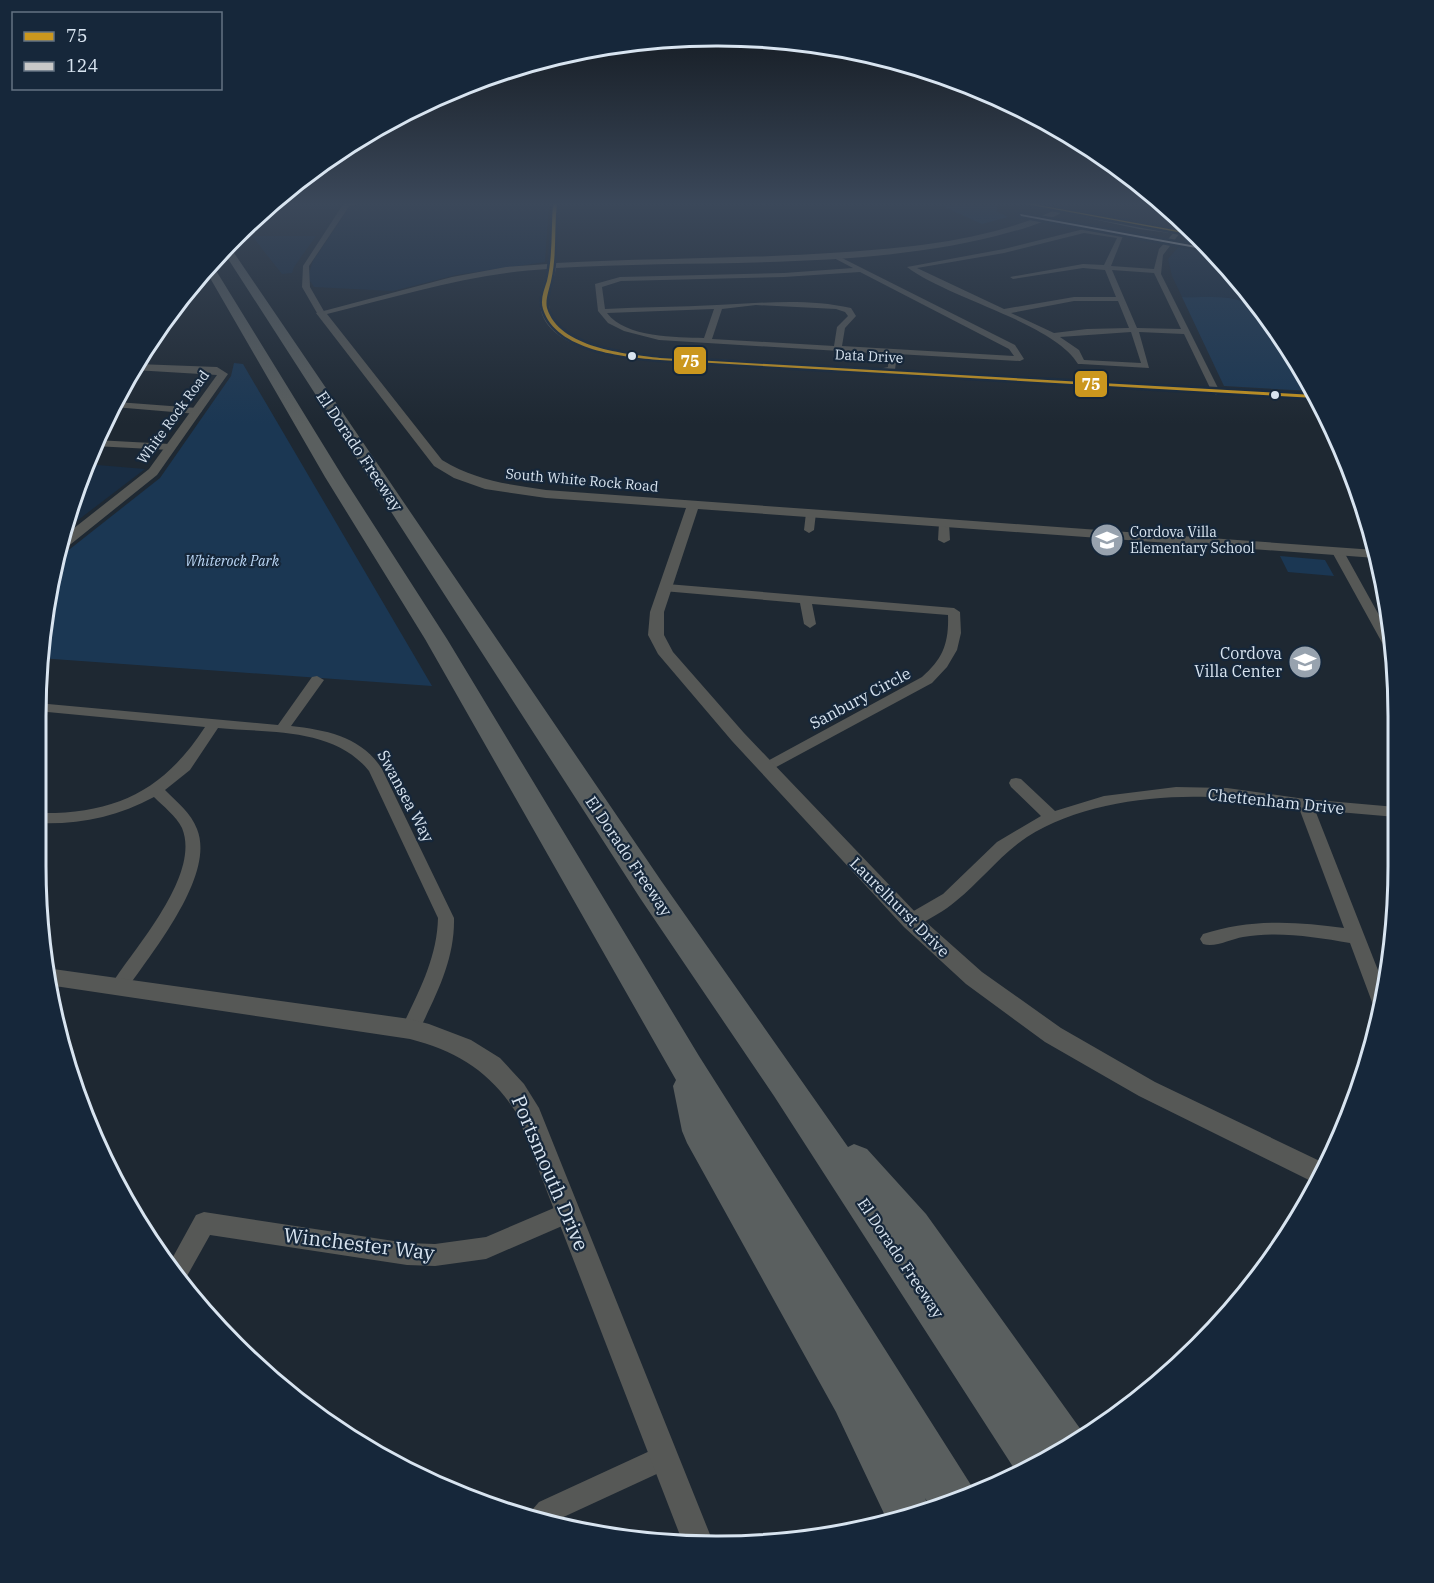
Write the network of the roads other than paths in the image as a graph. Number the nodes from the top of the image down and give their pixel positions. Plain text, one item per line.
1 (216, 277) edge
2 (245, 277) edge
3 (305, 277) edge
4 (459, 277) edge
5 (550, 277) edge
6 (712, 277) edge
7 (874, 277) edge
8 (930, 277) edge
9 (1111, 277) edge
10 (1160, 277) edge
11 (620, 279) joint
12 (629, 279) joint
13 (1120, 299) junction
14 (719, 307) junction
15 (602, 311) junction
16 (1002, 312) junction
17 (321, 313) junction
18 (1134, 330) junction
19 (1188, 332) junction
20 (1053, 336) junction
21 (707, 342) junction
22 (837, 349) junction
23 (893, 352) junction
24 (144, 368) edge
25 (877, 372) junction
26 (1216, 392) junction
27 (1306, 397) edge
28 (124, 406) edge
29 (197, 411) junction
30 (105, 444) edge
31 (170, 447) junction
32 (693, 505) junction
33 (812, 513) junction
34 (944, 523) junction
35 (809, 530) dead end
36 (71, 537) edge
37 (944, 540) dead end
38 (1338, 552) junction
39 (1367, 554) edge
40 (667, 588) junction
41 (805, 599) junction
42 (1380, 618) edge
43 (810, 624) dead end
44 (317, 680) dead end
45 (46, 708) edge
46 (215, 723) junction
47 (282, 729) junction
48 (766, 767) junction
49 (1016, 783) dead end
50 (155, 789) junction
51 (1305, 804) junction
52 (1388, 811) edge
53 (1052, 817) junction
54 (46, 818) edge
55 (911, 921) junction
56 (1356, 937) junction
57 (1209, 939) dead end
58 (56, 977) edge
59 (119, 987) junction
60 (1376, 990) edge
61 (410, 1029) junction
62 (687, 1067) junction
63 (786, 1085) junction
64 (1314, 1170) edge
65 (568, 1213) junction
66 (180, 1267) edge
67 (1063, 1440) edge
68 (665, 1457) junction
69 (1033, 1457) edge
70 (949, 1495) edge
71 (906, 1509) edge
72 (544, 1514) edge
73 (696, 1536) edge

1 - 62 highway, El Dorado Freeway
2 - 63 highway, El Dorado Freeway
3 - 17 street
4 - 17 street
5 - 25 street, Data Drive
6 - 12 street
7 - 23 street
8 - 16 street
9 - 13 street
10 - 19 street
11 - 12 street
11 - 15 street
13 - 16 street
13 - 18 street
14 - 15 street
14 - 21 street
14 - 22 street
15 - 21 street
16 - 20 street
17 - 32 street, South White Rock Road
18 - 19 street
18 - 20 street
18 - 20 street
19 - 26 street
21 - 22 street
22 - 23 street
23 - 25 street
24 - 29 street, White Rock Road
25 - 26 street, Data Drive
26 - 27 street, Data Drive
28 - 29 street
29 - 31 street, White Rock Road
30 - 31 street
31 - 36 street, White Rock Road
32 - 33 street, South White Rock Road
32 - 40 street, Laurelhurst Drive
33 - 34 street, South White Rock Road
33 - 35 street
34 - 37 street
34 - 38 street, South White Rock Road
38 - 39 street, South White Rock Road
38 - 42 street
40 - 41 street, Sanbury Circle
40 - 48 street, Laurelhurst Drive
41 - 43 street
41 - 48 street, Sanbury Circle
44 - 47 street
45 - 46 street, Swansea Way
46 - 47 street, Swansea Way
46 - 50 street
47 - 61 street, Swansea Way
48 - 55 street, Laurelhurst Drive
49 - 53 street
50 - 54 street
50 - 59 street
51 - 52 street, Chettenham Drive
51 - 53 street, Chettenham Drive
51 - 56 street
53 - 55 street, Chettenham Drive
55 - 64 street, Laurelhurst Drive
56 - 57 street
56 - 60 street
58 - 59 street, Portsmouth Drive
59 - 61 street, Portsmouth Drive
61 - 65 street, Portsmouth Drive
62 - 70 highway, El Dorado Freeway
62 - 71 highway
63 - 67 highway
63 - 69 highway, El Dorado Freeway
65 - 66 street, Winchester Way
65 - 68 street, Portsmouth Drive
68 - 72 street
68 - 73 street, Portsmouth Drive

